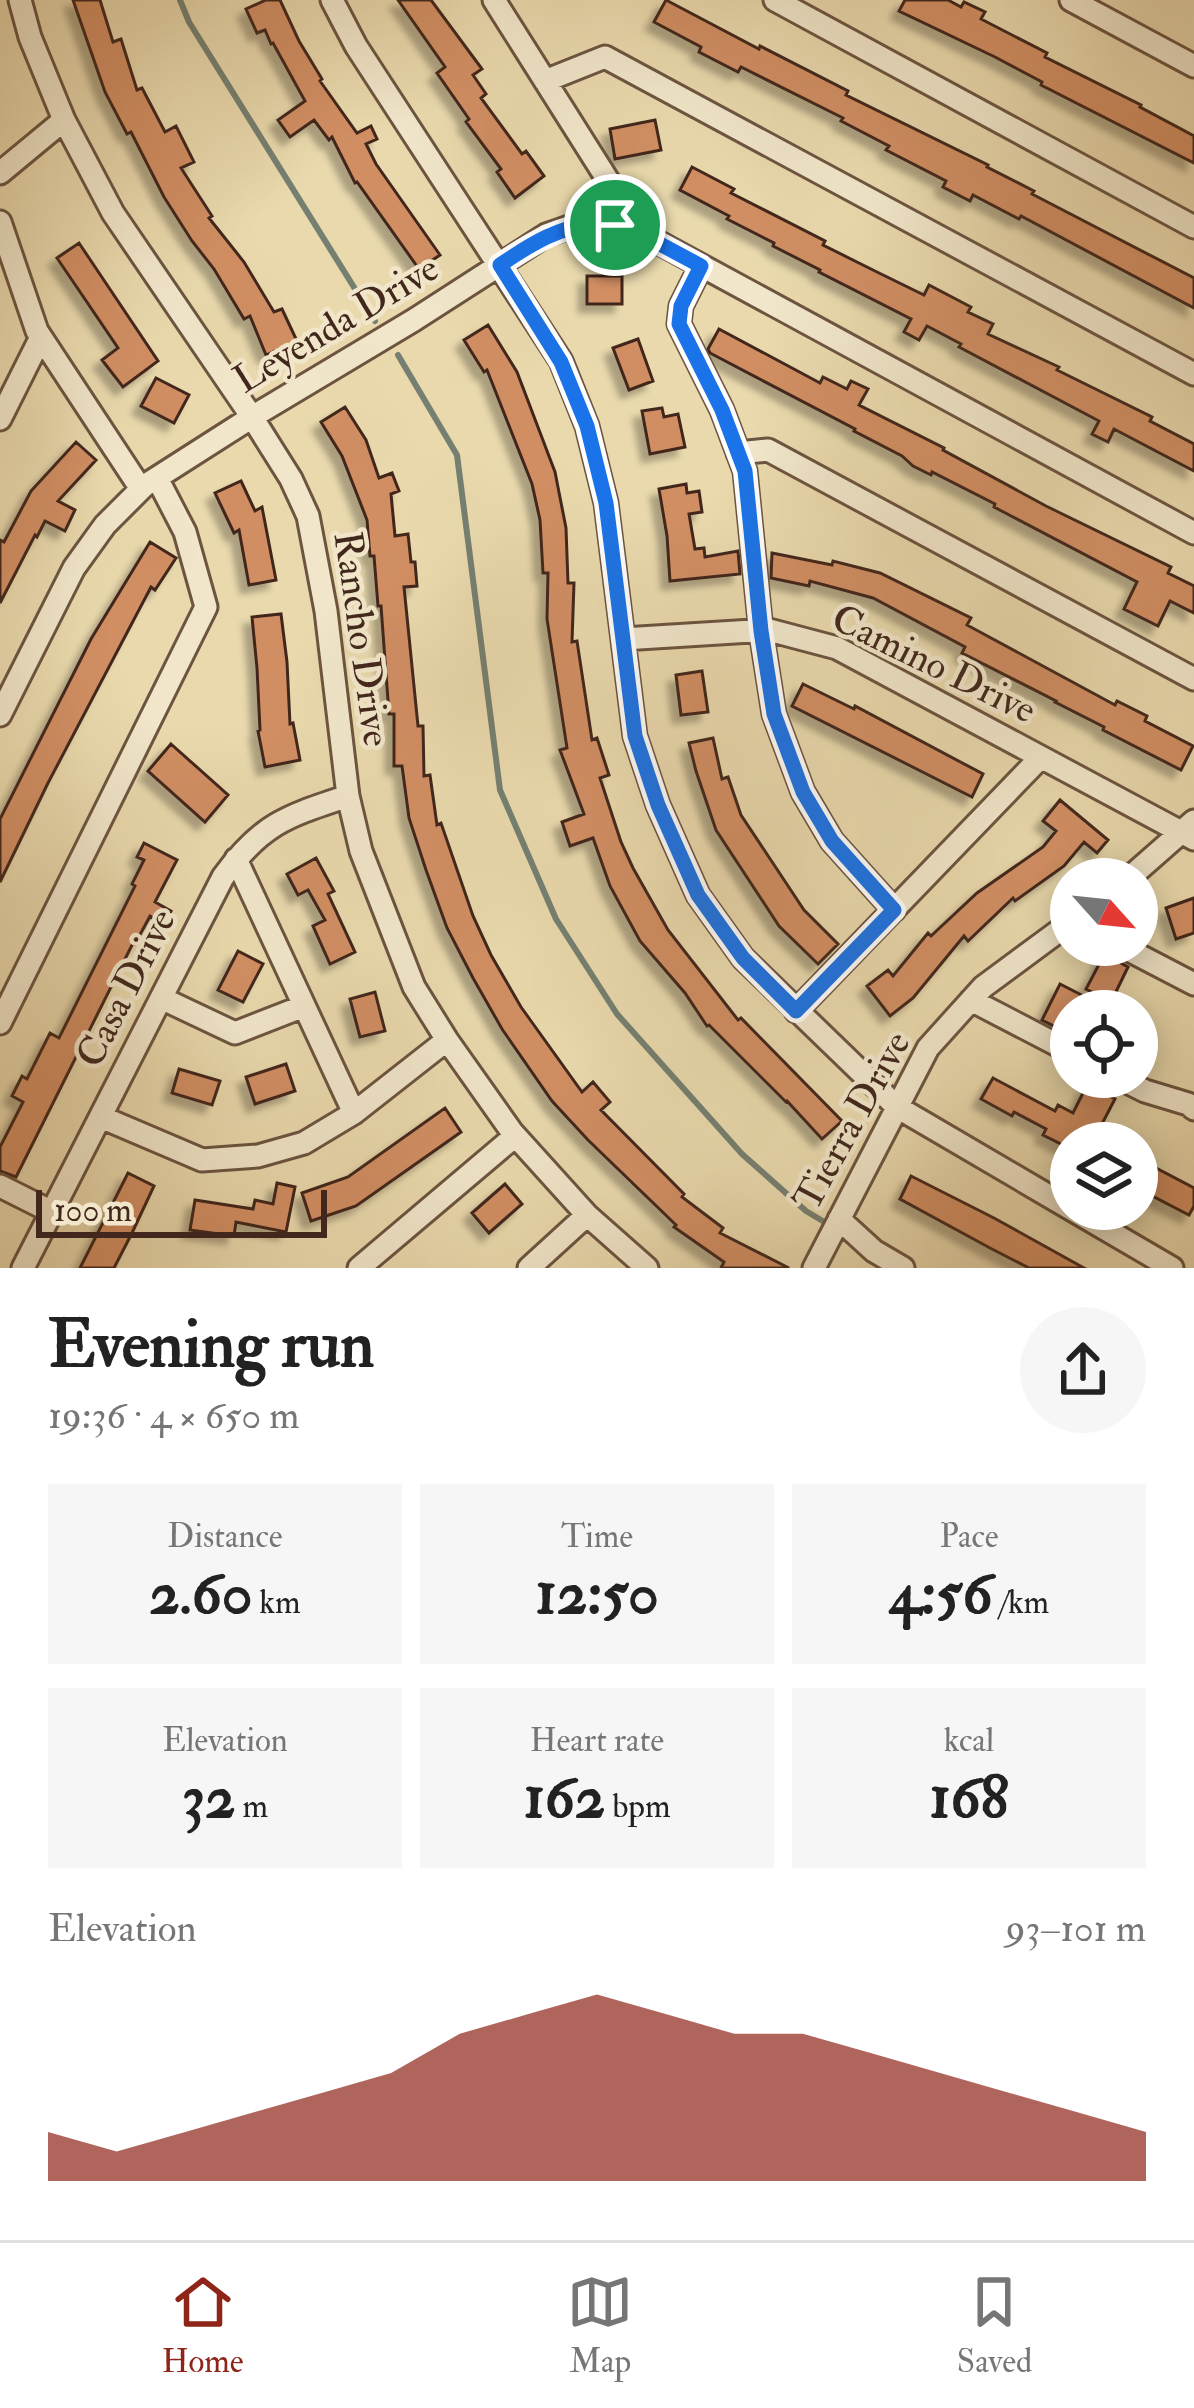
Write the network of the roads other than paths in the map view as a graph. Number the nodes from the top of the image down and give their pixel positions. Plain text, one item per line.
1 (20, 0) edge
2 (332, 0) edge
3 (494, 0) edge
4 (775, 0) edge
5 (1071, 0) edge
6 (1194, 66) edge
7 (545, 81) junction
8 (64, 120) junction
9 (0, 173) edge
10 (0, 222) edge
11 (615, 225) junction
12 (1194, 226) edge
13 (500, 265) junction
14 (701, 266) junction
15 (41, 337) junction
16 (1194, 374) edge
17 (252, 417) junction
18 (0, 419) edge
19 (738, 453) junction
20 (149, 483) junction
21 (1194, 533) edge
22 (761, 631) junction
23 (623, 639) junction
24 (1194, 680) edge
25 (0, 715) edge
26 (1041, 757) junction
27 (348, 796) junction
28 (1190, 831) edge
29 (1155, 858) edge
30 (236, 860) junction
31 (894, 910) junction
32 (1050, 938) edge
33 (1158, 965) edge
34 (1194, 984) edge
35 (161, 998) junction
36 (971, 1000) junction
37 (304, 1006) junction
38 (796, 1011) junction
39 (0, 1023) edge
40 (447, 1040) junction
41 (1050, 1041) edge
42 (1158, 1094) edge
43 (1192, 1102) edge
44 (897, 1107) junction
45 (354, 1113) junction
46 (101, 1117) junction
47 (515, 1136) junction
48 (0, 1186) edge
49 (1050, 1197) edge
50 (52, 1212) junction
51 (586, 1215) junction
52 (839, 1219) junction
53 (1107, 1230) edge
54 (23, 1268) edge
55 (359, 1268) edge
56 (530, 1268) edge
57 (647, 1268) edge
58 (814, 1268) edge
59 (903, 1268) edge
60 (1172, 1268) edge

1 - 8 street, Rancho Drive
2 - 13 street
3 - 7 street
4 - 12 street
5 - 6 street
7 - 11 street
7 - 16 street
8 - 9 street
8 - 17 street, Rancho Drive
10 - 15 street
11 - 13 street, Leyenda Drive
11 - 14 street
13 - 17 street, Leyenda Drive
13 - 23 street
14 - 19 street
14 - 21 street
15 - 18 street
15 - 20 street
17 - 20 street, Leyenda Drive
17 - 27 street, Rancho Drive
19 - 22 street
19 - 24 street
20 - 25 street, Leyenda Drive
20 - 39 street
22 - 23 street, Camino Drive
22 - 26 street, Camino Drive
22 - 31 street
23 - 38 street
26 - 28 street, Camino Drive
26 - 31 street
27 - 30 street, Casa Drive
27 - 40 street, Rancho Drive
28 - 29 street
30 - 35 street, Casa Drive
30 - 37 street
31 - 38 street
32 - 36 street, Tierra Drive
33 - 34 street
35 - 37 street
35 - 46 street, Casa Drive
36 - 41 street
36 - 44 street, Tierra Drive
37 - 45 street
38 - 44 street
40 - 45 street
40 - 47 street, Rancho Drive
42 - 43 street
44 - 49 street
44 - 52 street, Tierra Drive
45 - 46 street
46 - 50 street, Casa Drive
47 - 51 street, Rancho Drive
47 - 55 street
48 - 50 street
50 - 54 street, Casa Drive
51 - 56 street
51 - 57 street, Rancho Drive
52 - 58 street, Tierra Drive
52 - 59 street
53 - 60 street

